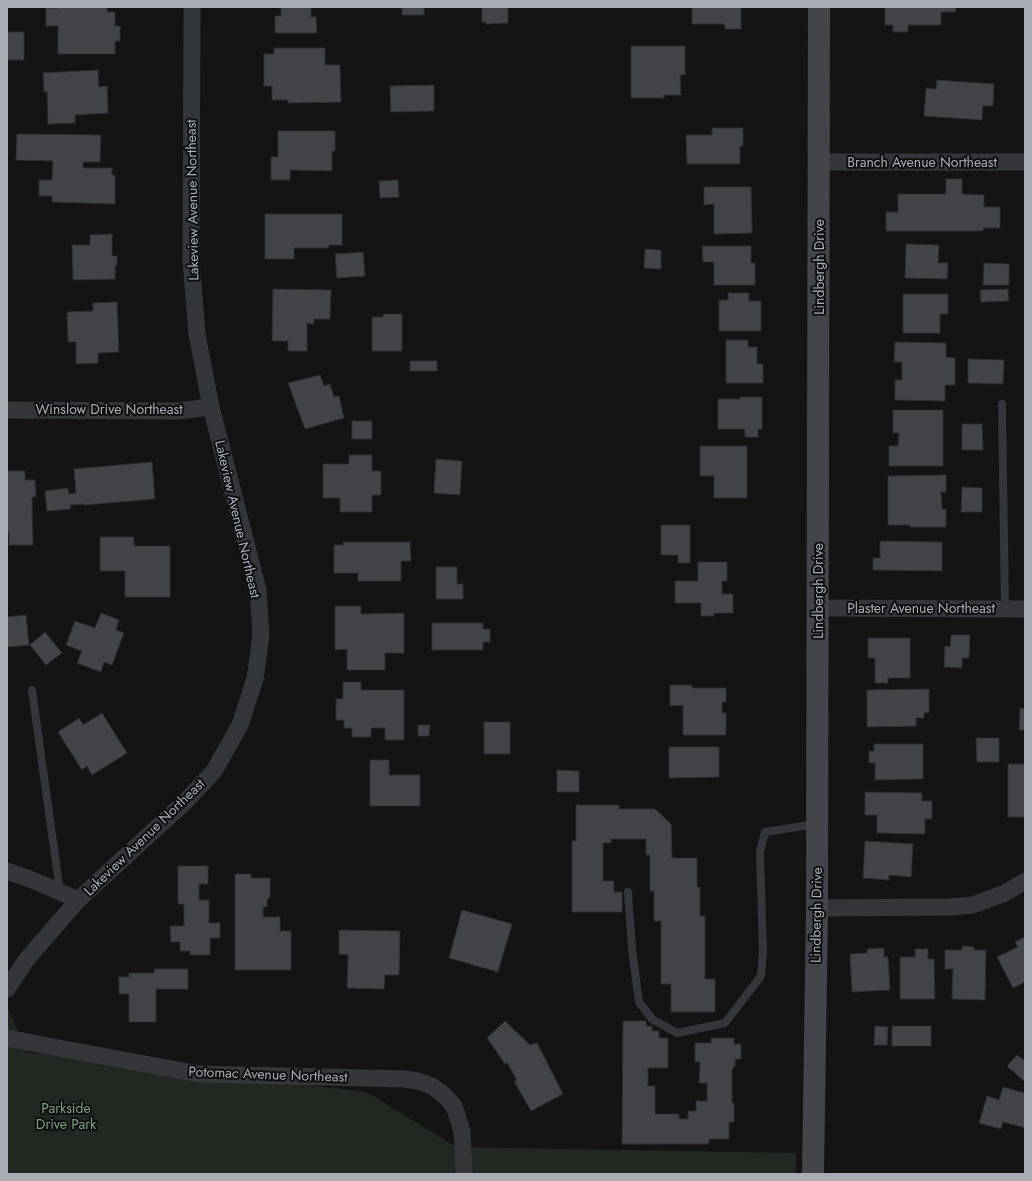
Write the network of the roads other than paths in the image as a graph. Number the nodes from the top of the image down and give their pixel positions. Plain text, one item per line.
1 (192, 7) edge
2 (819, 7) edge
3 (819, 162) junction
4 (1025, 162) edge
5 (1002, 404) dead end
6 (211, 407) junction
7 (7, 410) edge
8 (818, 608) junction
9 (1005, 609) junction
10 (1025, 609) edge
11 (32, 690) dead end
12 (817, 824) junction
13 (7, 871) edge
14 (1025, 881) edge
15 (60, 892) junction
16 (628, 892) dead end
17 (78, 900) junction
18 (817, 908) junction
19 (7, 989) edge
20 (7, 1038) edge
21 (464, 1174) edge
22 (813, 1174) edge

1 - 6 street, Lakeview Avenue Northeast
2 - 3 main road, Lindbergh Drive
3 - 4 street, Branch Avenue Northeast
3 - 8 main road, Lindbergh Drive
5 - 9 lane
6 - 7 street, Winslow Drive Northeast
6 - 17 street, Lakeview Avenue Northeast
8 - 9 street, Plaster Avenue Northeast
8 - 12 main road, Lindbergh Drive
9 - 10 street, Plaster Avenue Northeast
11 - 15 lane
12 - 16 lane
12 - 18 main road, Lindbergh Drive
13 - 15 street
14 - 18 street
15 - 17 street
17 - 19 street, Lakeview Avenue Northeast
18 - 22 main road, Lindbergh Drive
20 - 21 street, Potomac Avenue Northeast

